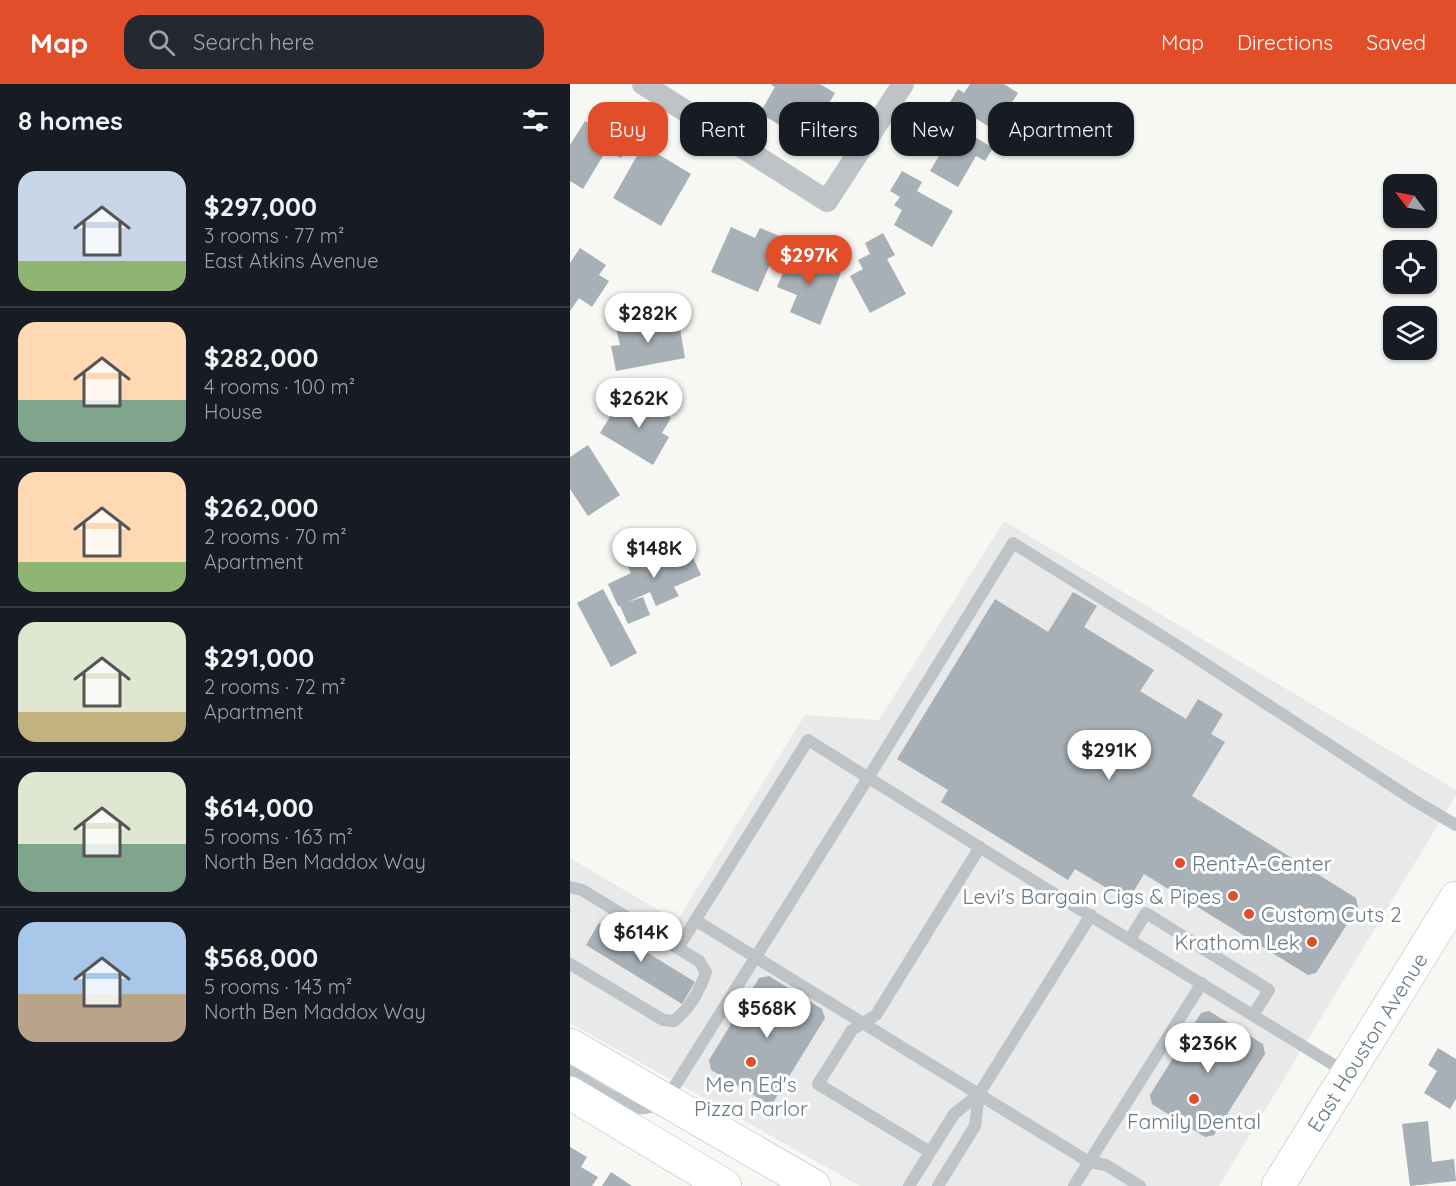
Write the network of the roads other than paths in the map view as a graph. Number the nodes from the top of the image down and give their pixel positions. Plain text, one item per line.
1 (643, 84) edge
2 (903, 84) edge
3 (868, 778) junction
4 (1456, 825) edge
5 (980, 847) junction
6 (570, 887) edge
7 (1456, 898) edge
8 (1091, 915) junction
9 (695, 920) junction
10 (1130, 939) junction
11 (678, 948) junction
12 (756, 957) junction
13 (570, 964) edge
14 (1202, 983) junction
15 (1253, 1015) junction
16 (863, 1023) junction
17 (570, 1045) edge
18 (570, 1072) edge
19 (1348, 1073) junction
20 (570, 1093) edge
21 (979, 1094) junction
22 (666, 1100) junction
23 (930, 1152) junction
24 (1089, 1162) junction
25 (725, 1186) edge
26 (814, 1186) edge
27 (909, 1186) edge
28 (938, 1186) edge
29 (1074, 1186) edge
30 (1140, 1186) edge
31 (1278, 1186) edge

1 - 2 street
3 - 4 lane
3 - 5 lane
3 - 9 lane
3 - 12 lane
5 - 8 lane
5 - 16 lane
6 - 11 lane
7 - 19 main road, East Houston Avenue
8 - 10 lane
8 - 21 lane
9 - 11 lane
9 - 12 lane
10 - 14 lane
10 - 15 lane
11 - 13 lane
12 - 16 lane
12 - 22 lane
14 - 15 lane
14 - 24 lane
15 - 19 lane
16 - 21 lane
16 - 23 lane
17 - 22 main road
18 - 22 lane
19 - 31 main road, East Houston Avenue
20 - 25 main road
21 - 23 lane
21 - 24 lane
21 - 28 lane
22 - 26 main road
23 - 27 lane
24 - 29 lane
24 - 30 lane

